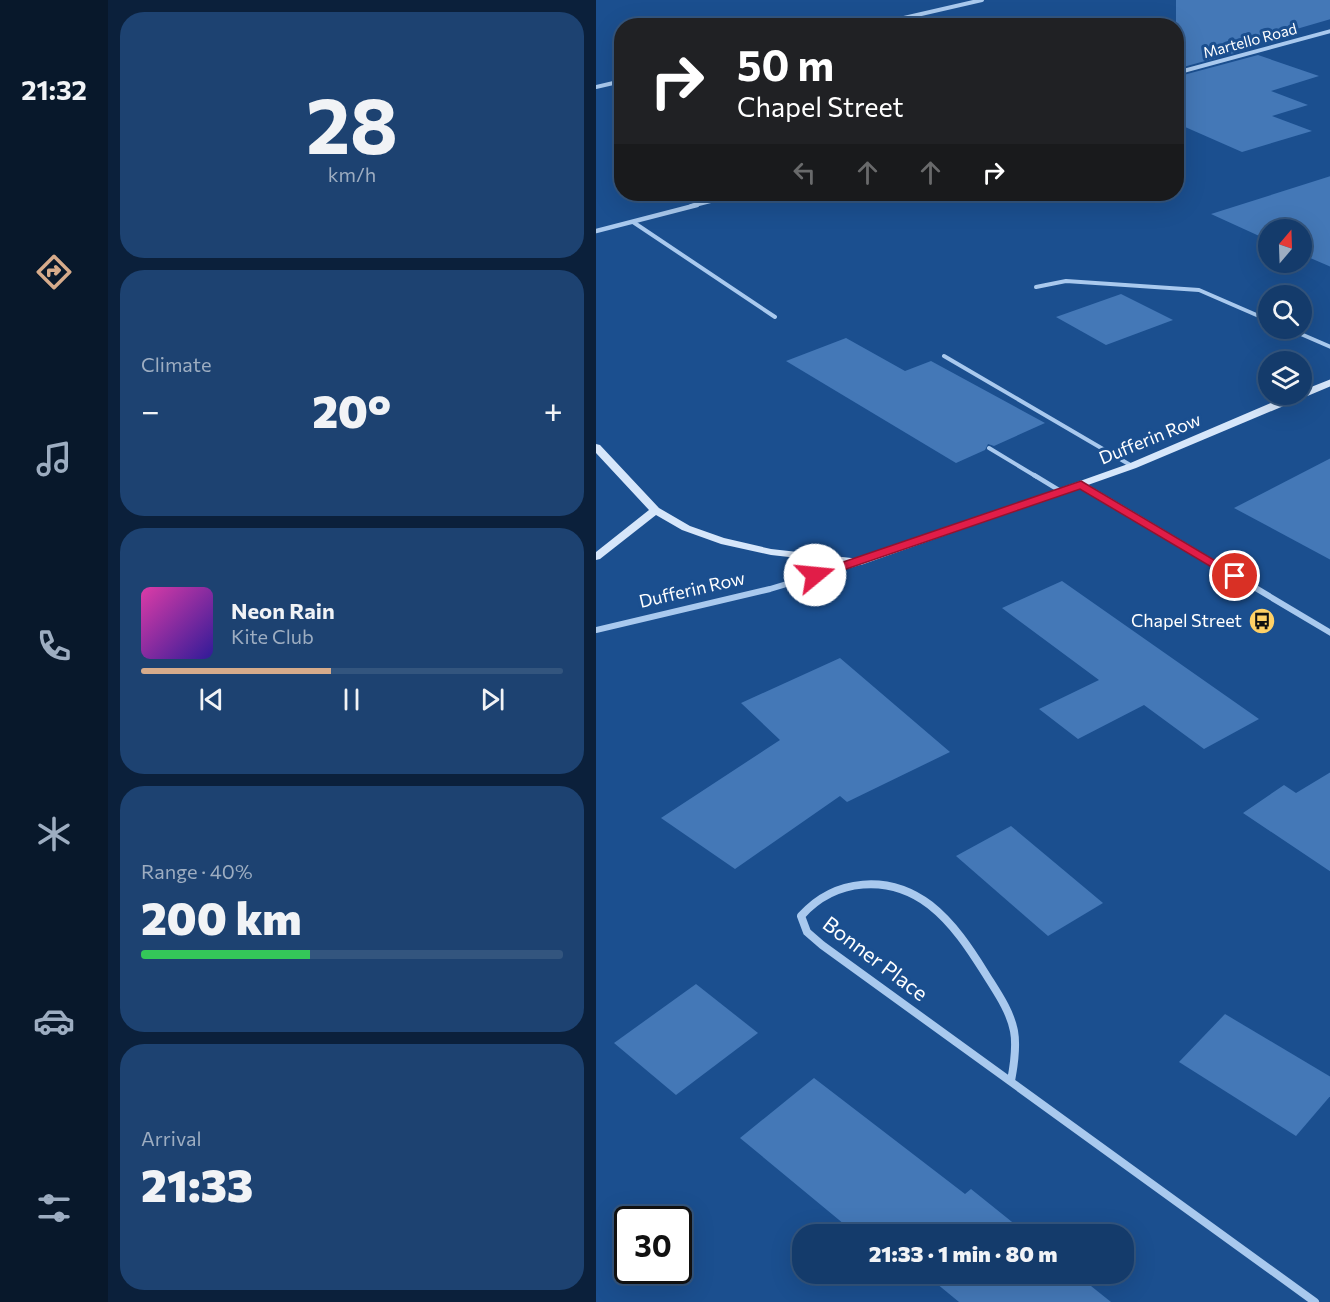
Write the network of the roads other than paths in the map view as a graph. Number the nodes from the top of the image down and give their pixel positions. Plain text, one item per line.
1 (982, 0) edge
2 (904, 18) edge
3 (1331, 31) edge
4 (1184, 71) edge
5 (614, 83) edge
6 (596, 87) edge
7 (712, 201) edge
8 (633, 222) junction
9 (596, 231) edge
10 (1036, 287) dead end
11 (1258, 316) edge
12 (775, 317) dead end
13 (1312, 339) edge
14 (1331, 347) edge
15 (944, 356) dead end
16 (1331, 382) edge
17 (1312, 390) edge
18 (1275, 405) edge
19 (596, 447) edge
20 (989, 448) dead end
21 (1132, 466) junction
22 (1081, 484) junction
23 (1062, 492) junction
24 (654, 510) junction
25 (596, 557) edge
26 (861, 561) junction
27 (596, 630) edge
28 (1331, 633) edge
29 (1011, 1081) junction
30 (1315, 1302) edge

1 - 2 street
3 - 4 street, Martello Road
5 - 6 street
7 - 8 street
8 - 9 street
8 - 12 lane
10 - 11 lane
13 - 14 lane
15 - 21 lane
16 - 17 street, Dufferin Row
18 - 21 street, Dufferin Row
19 - 24 street
20 - 23 lane
21 - 22 street, Dufferin Row
22 - 23 street, Dufferin Row
22 - 28 street
23 - 26 street, Dufferin Row
24 - 25 street
24 - 26 street
26 - 27 street, Dufferin Row
29 - 29 street, Bonner Place
29 - 30 street, Bonner Place

